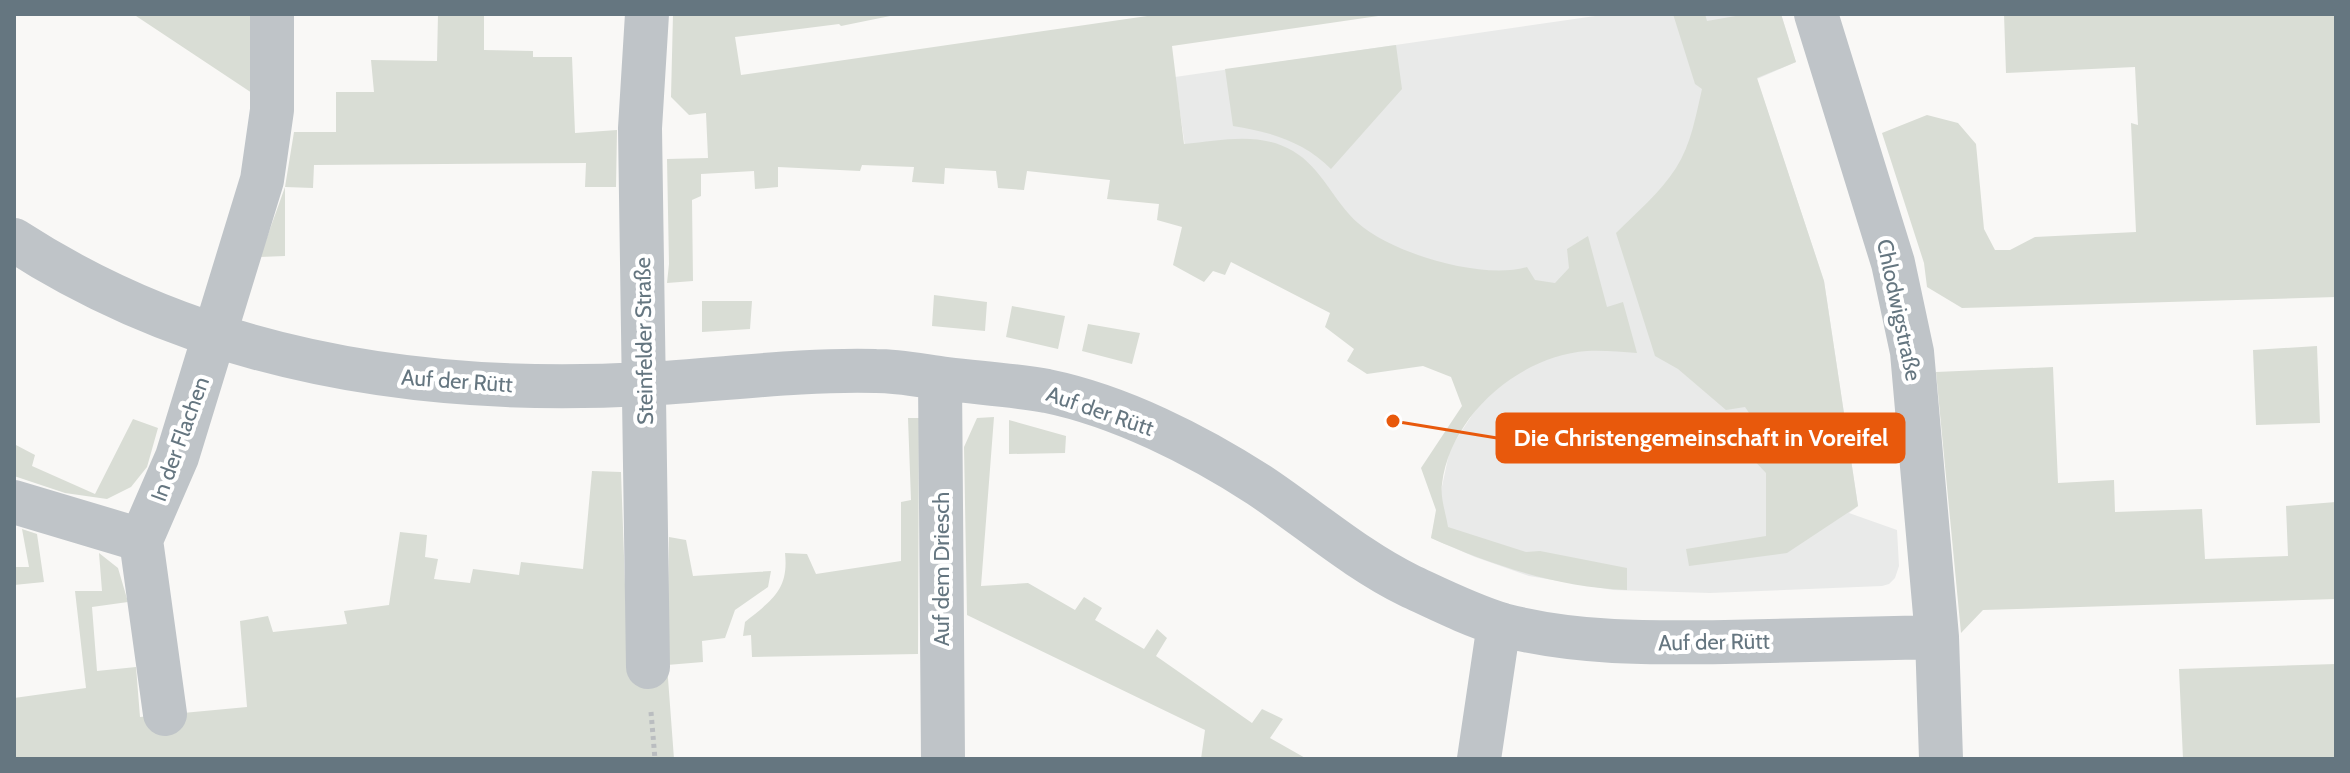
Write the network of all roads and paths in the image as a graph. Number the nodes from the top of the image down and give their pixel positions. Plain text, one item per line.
1 (272, 14) edge
2 (647, 14) edge
3 (1816, 14) edge
4 (14, 240) edge
5 (215, 337) junction
6 (940, 378) junction
7 (645, 384) junction
8 (14, 502) edge
9 (141, 540) junction
10 (1499, 624) junction
11 (1937, 637) junction
12 (648, 667) dead end
13 (165, 714) dead end
14 (943, 759) edge
15 (1479, 759) edge
16 (1941, 759) edge

1 - 5 street
2 - 7 street, Steinfelder Straße
3 - 11 street, Chlodwigstraße
4 - 5 street, Auf der Rütt
5 - 7 street, Auf der Rütt
5 - 9 street, In der Flachen
6 - 7 street, Auf der Rütt
6 - 10 street, Auf der Rütt
6 - 14 street, Auf dem Driesch
7 - 12 street, Steinfelder Straße
8 - 9 street
9 - 13 street
10 - 11 street, Auf der Rütt
10 - 15 street
11 - 16 street, Chlodwigstraße

